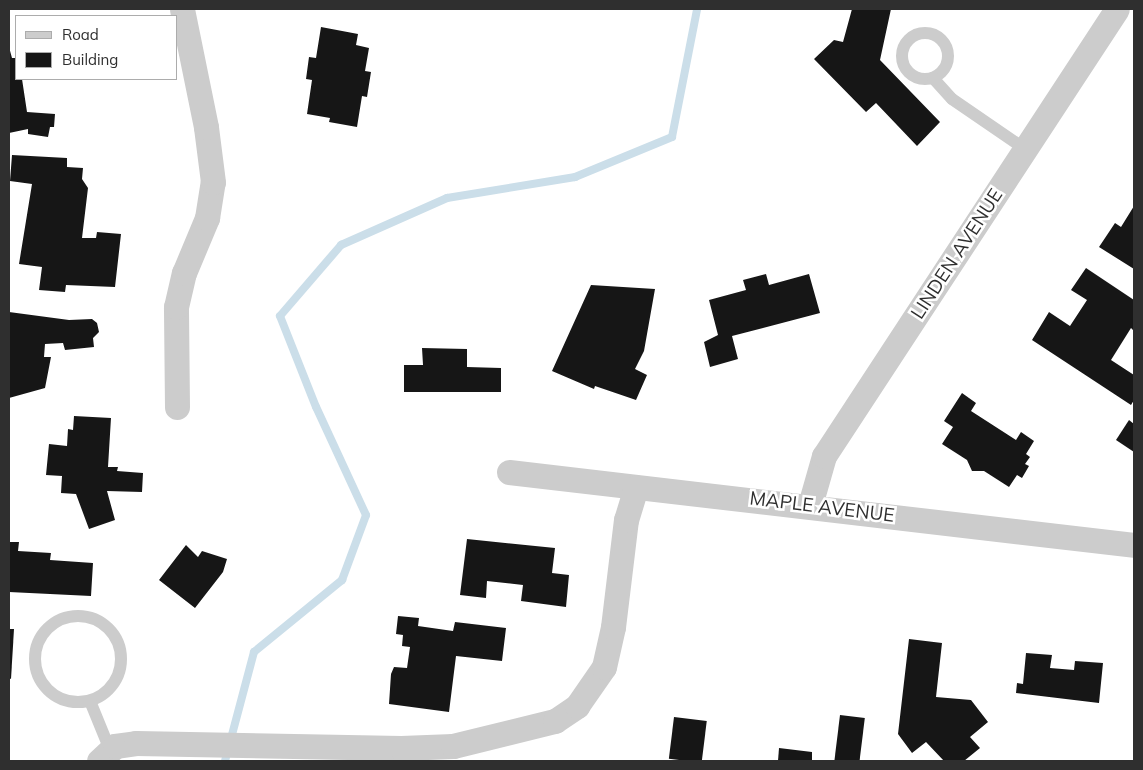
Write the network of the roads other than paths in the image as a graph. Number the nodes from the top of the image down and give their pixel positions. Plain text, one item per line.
1 (182, 9) edge
2 (1117, 9) edge
3 (933, 78) dead end
4 (1025, 149) junction
5 (177, 407) dead end
6 (509, 472) dead end
7 (636, 487) junction
8 (810, 505) junction
9 (1134, 545) edge
10 (90, 701) junction
11 (104, 756) edge

1 - 5 street
2 - 4 street, LINDEN AVENUE
3 - 4 lane
4 - 8 street, LINDEN AVENUE
6 - 7 street, MAPLE AVENUE
7 - 8 street, MAPLE AVENUE
7 - 11 street
8 - 9 street, MAPLE AVENUE
10 - 10 lane
10 - 11 lane

